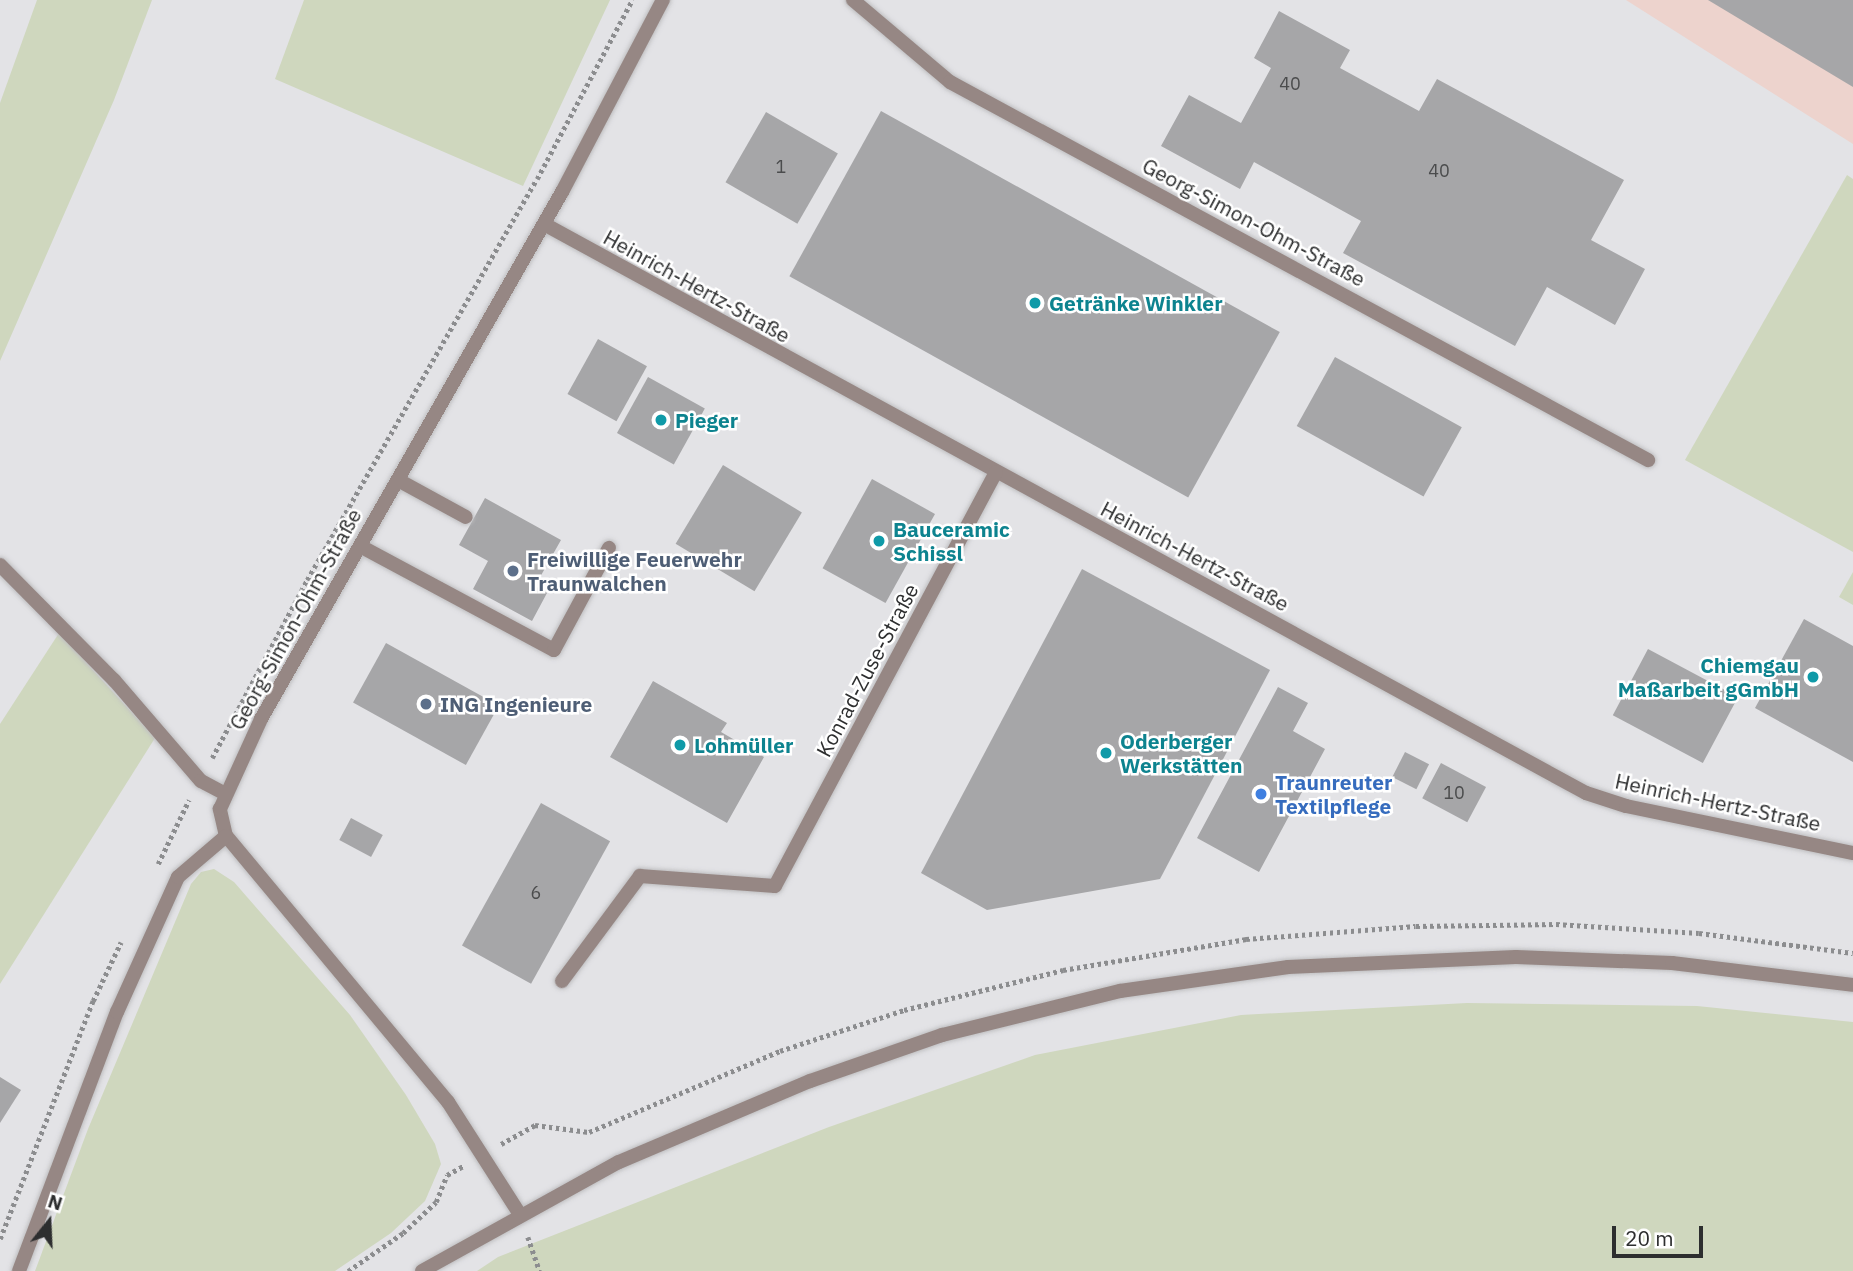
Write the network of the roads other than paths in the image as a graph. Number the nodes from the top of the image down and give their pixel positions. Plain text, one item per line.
1 (663, 0) edge
2 (853, 0) edge
3 (544, 224) junction
4 (1648, 460) dead end
5 (996, 472) junction
6 (398, 480) junction
7 (466, 517) dead end
8 (360, 546) junction
9 (609, 548) dead end
10 (0, 565) edge
11 (225, 793) junction
12 (226, 836) junction
13 (1853, 853) edge
14 (562, 981) dead end
15 (1853, 985) edge
16 (519, 1213) junction
17 (19, 1271) edge
18 (422, 1271) edge

1 - 3 street, Georg-Simon-Ohm-Straße
2 - 4 street, Georg-Simon-Ohm-Straße
3 - 5 street, Heinrich-Hertz-Straße
3 - 6 street, Georg-Simon-Ohm-Straße
5 - 13 street, Heinrich-Hertz-Straße
5 - 14 street, Konrad-Zuse-Straße
6 - 7 street
6 - 8 street, Georg-Simon-Ohm-Straße
8 - 9 street
8 - 11 street, Georg-Simon-Ohm-Straße
10 - 11 street
11 - 12 street, Georg-Simon-Ohm-Straße
12 - 16 street
12 - 17 street
15 - 16 street
16 - 18 street

